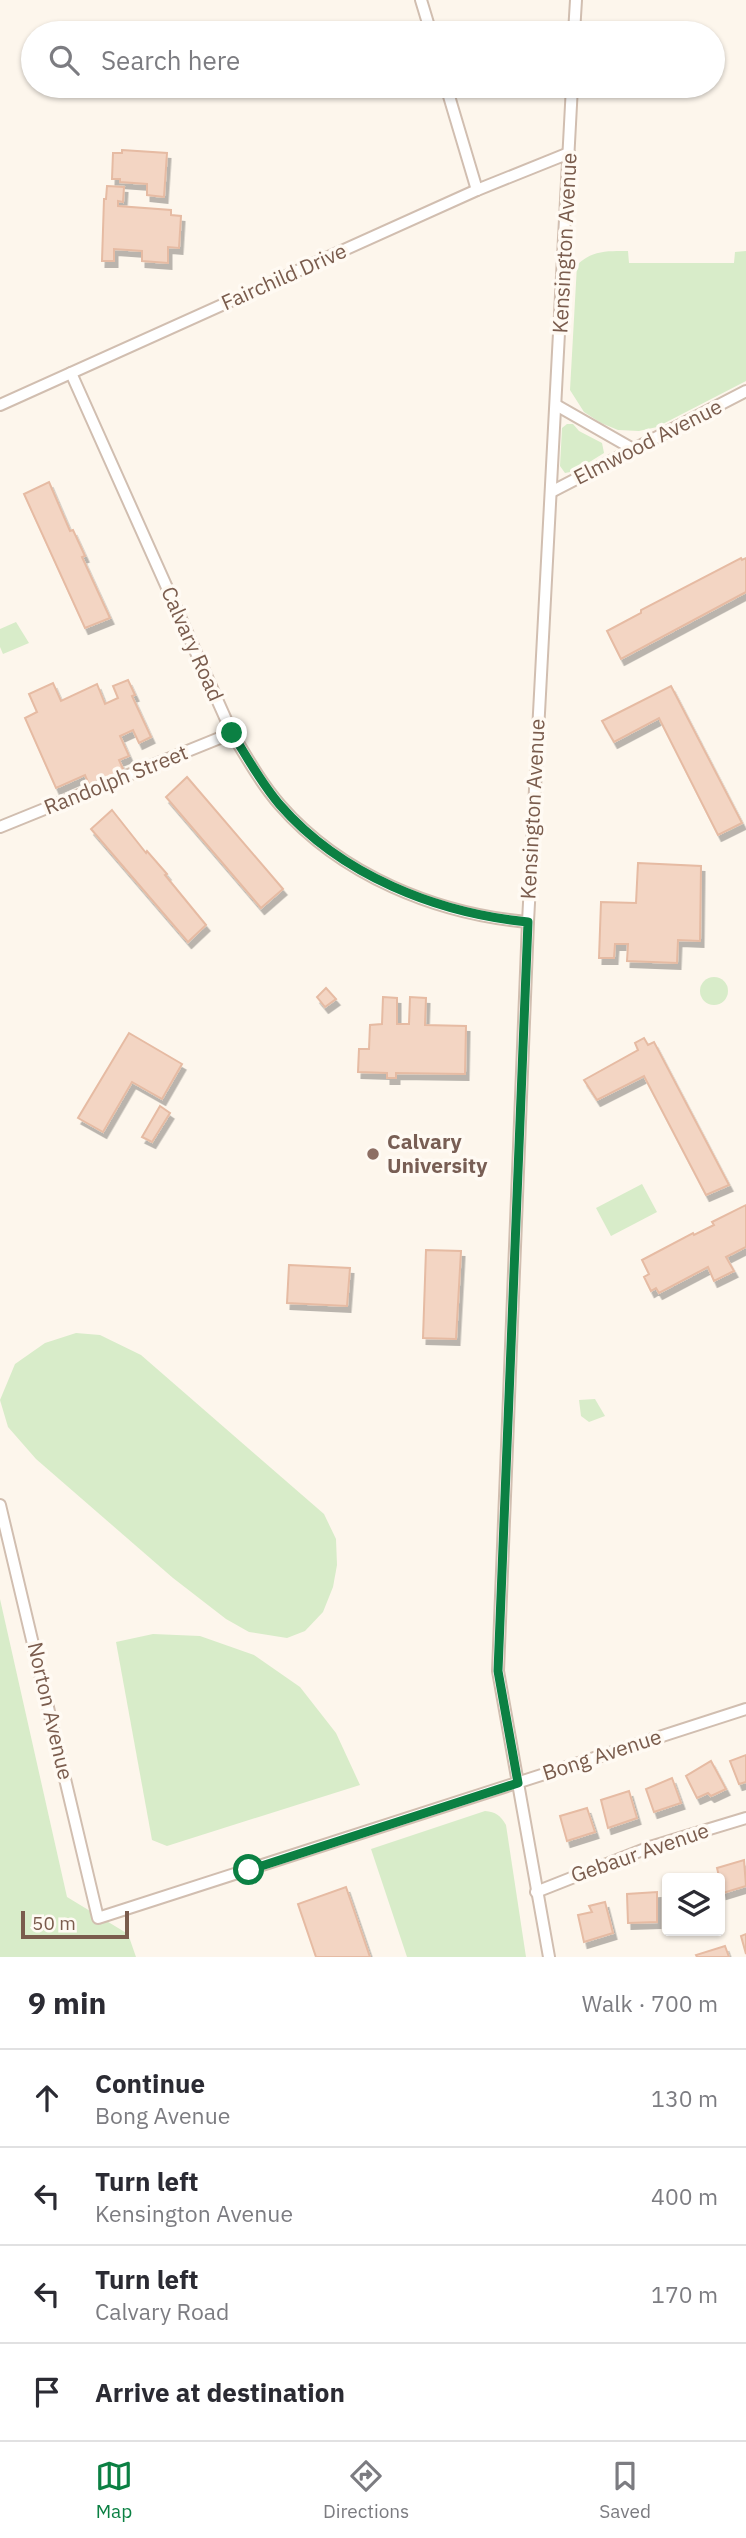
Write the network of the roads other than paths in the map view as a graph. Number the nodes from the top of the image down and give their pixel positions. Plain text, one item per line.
1 (421, 0) edge
2 (576, 0) edge
3 (427, 21) edge
4 (575, 21) edge
5 (450, 98) edge
6 (571, 98) edge
7 (569, 153) junction
8 (477, 190) junction
9 (71, 373) junction
10 (746, 391) edge
11 (0, 405) edge
12 (556, 405) junction
13 (633, 449) junction
14 (551, 492) junction
15 (232, 733) junction
16 (0, 827) edge
17 (528, 922) junction
18 (0, 1505) edge
19 (746, 1709) edge
20 (518, 1783) junction
21 (746, 1818) edge
22 (536, 1892) junction
23 (98, 1918) joint
24 (549, 1957) edge

1 - 3 street
2 - 4 street
5 - 8 street
6 - 7 street, Kensington Avenue
7 - 8 street, Fairchild Drive
7 - 12 street, Kensington Avenue
8 - 9 street, Fairchild Drive
9 - 11 street, Fairchild Drive
9 - 15 street, Calvary Road
10 - 13 street, Elmwood Avenue
12 - 13 street
12 - 14 street, Kensington Avenue
13 - 14 street, Elmwood Avenue
14 - 17 street, Kensington Avenue
15 - 16 street, Randolph Street
15 - 17 street, Calvary Road
17 - 20 street, Kensington Avenue
18 - 23 street, Norton Avenue
19 - 20 street, Bong Avenue
20 - 22 street, Kensington Avenue
20 - 23 street, Bong Avenue
21 - 22 street, Gebaur Avenue
22 - 24 street, Kensington Avenue

